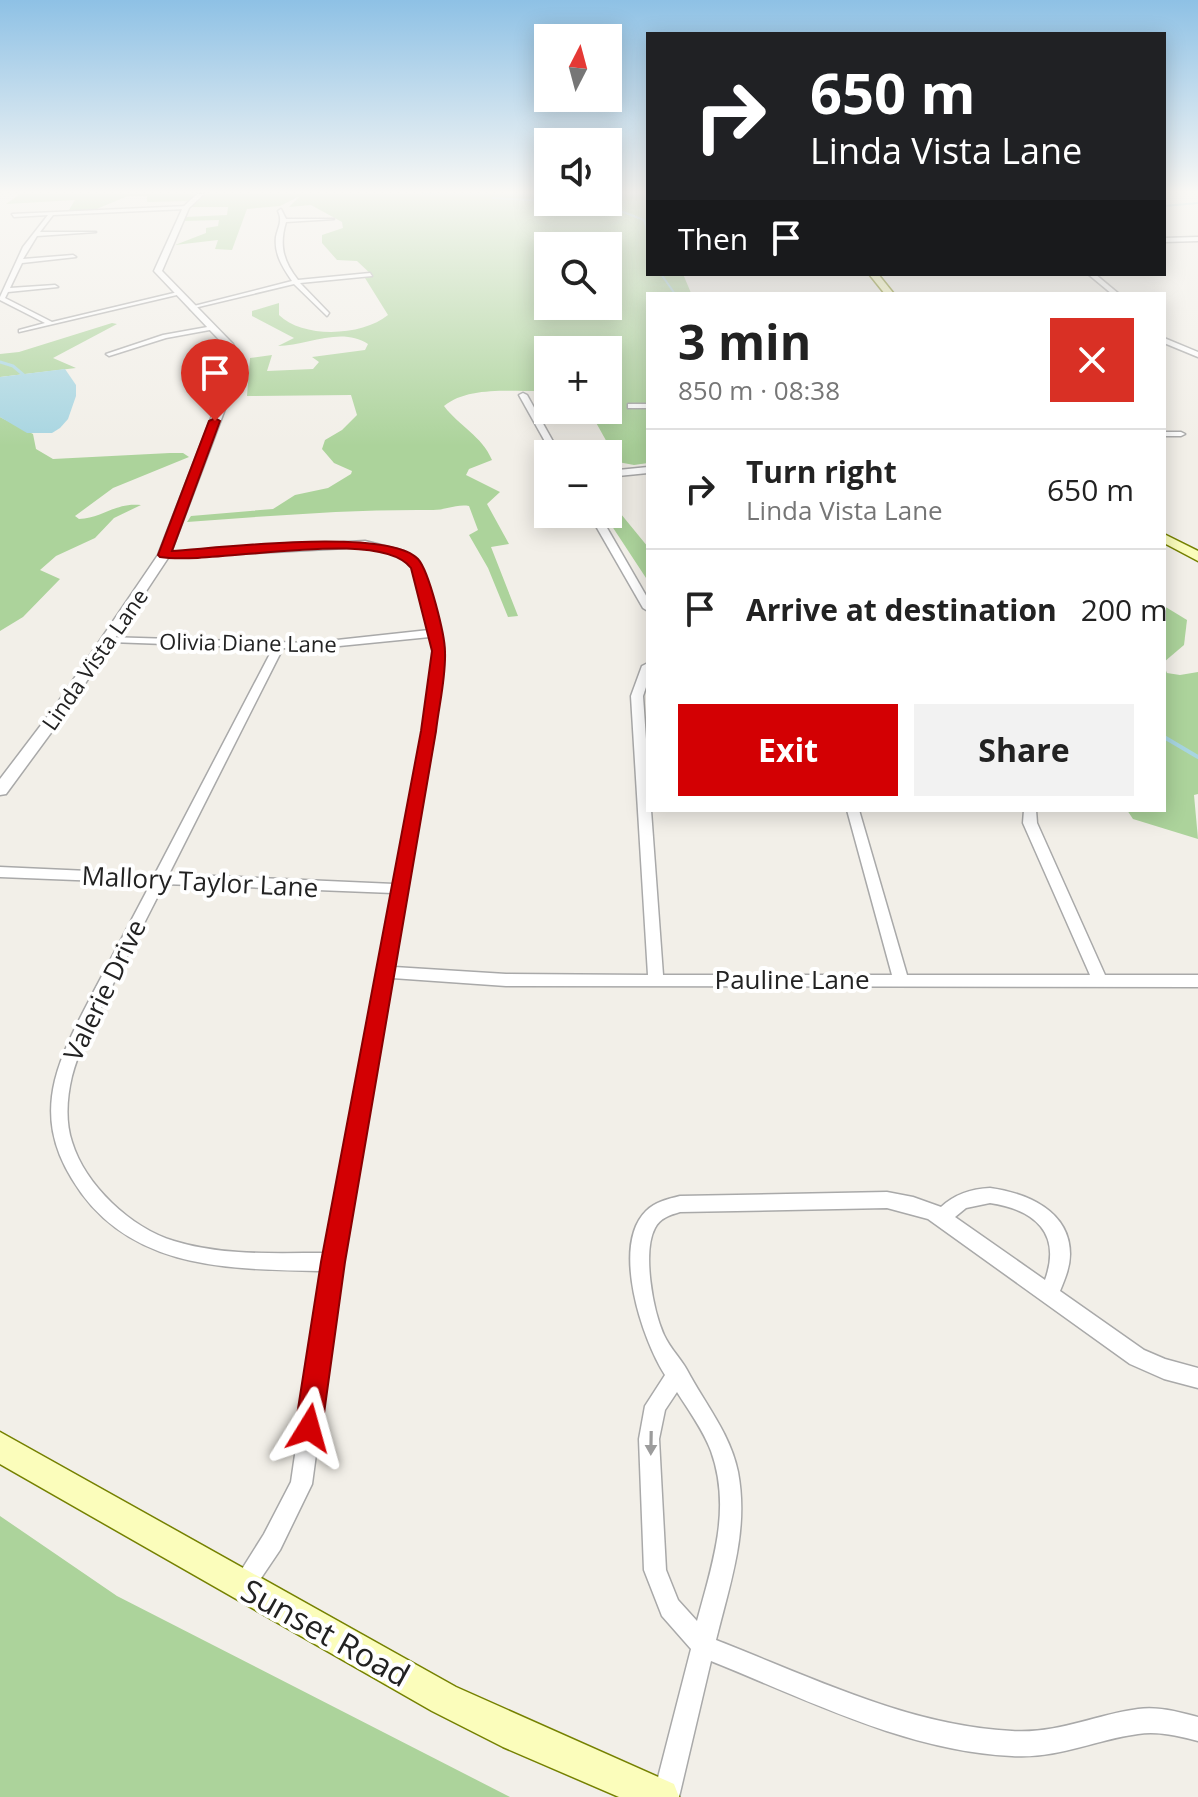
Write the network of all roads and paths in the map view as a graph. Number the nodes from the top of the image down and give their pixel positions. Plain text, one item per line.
1 (11, 278) edge
2 (163, 278) edge
3 (294, 278) edge
4 (340, 278) edge
5 (1096, 278) edge
6 (296, 282) junction
7 (55, 287) dead end
8 (6, 290) junction
9 (1114, 292) edge
10 (178, 294) junction
11 (192, 308) junction
12 (327, 314) dead end
13 (51, 324) junction
14 (213, 328) junction
15 (21, 331) dead end
16 (1166, 341) edge
17 (109, 354) dead end
18 (1198, 355) edge
19 (523, 395) dead end
20 (631, 406) dead end
21 (646, 406) edge
22 (1166, 434) edge
23 (1181, 434) dead end
24 (548, 440) edge
25 (646, 470) edge
26 (622, 473) edge
27 (602, 528) edge
28 (1166, 539) edge
29 (164, 555) junction
30 (1198, 557) edge
31 (646, 605) edge
32 (434, 633) junction
33 (110, 639) junction
34 (279, 646) junction
35 (646, 671) edge
36 (0, 790) edge
37 (854, 812) edge
38 (1030, 812) edge
39 (0, 872) edge
40 (158, 879) junction
41 (401, 889) junction
42 (386, 972) junction
43 (901, 979) junction
44 (656, 980) junction
45 (1198, 981) edge
46 (1101, 982) junction
47 (942, 1218) junction
48 (333, 1262) junction
49 (1049, 1295) junction
50 (678, 1373) junction
51 (1198, 1378) edge
52 (0, 1447) edge
53 (243, 1585) junction
54 (705, 1647) junction
55 (1198, 1729) edge
56 (664, 1797) edge

1 - 8 street
2 - 10 street, Linda Vista Lane
3 - 6 street
4 - 6 street
5 - 9 street
6 - 11 street
6 - 12 street
7 - 8 street
8 - 13 street
10 - 11 street, Linda Vista Lane
10 - 13 street
11 - 14 street, Linda Vista Lane
13 - 15 street
14 - 17 street
14 - 29 street, Linda Vista Lane
16 - 18 street
19 - 24 street
20 - 21 street
22 - 23 street
25 - 26 street
27 - 31 street
28 - 30 main road
29 - 32 street
29 - 33 street, Linda Vista Lane
32 - 34 street, Olivia Diane Lane
32 - 41 street
33 - 34 street, Olivia Diane Lane
33 - 36 street, Linda Vista Lane
34 - 40 street, Valerie Drive
35 - 44 street
37 - 43 street
38 - 46 street
39 - 40 street, Mallory Taylor Lane
40 - 41 street, Mallory Taylor Lane
40 - 48 street, Valerie Drive
41 - 42 street
42 - 44 street, Pauline Lane
42 - 48 street
43 - 44 street, Pauline Lane
43 - 46 street, Pauline Lane
45 - 46 street, Pauline Lane
47 - 49 street
47 - 49 street
47 - 50 street
48 - 53 street
49 - 51 street
50 - 54 street
50 -> 54 street
52 - 53 main road, Sunset Road
53 - 56 main road, Sunset Road
54 - 55 street
54 - 56 street

